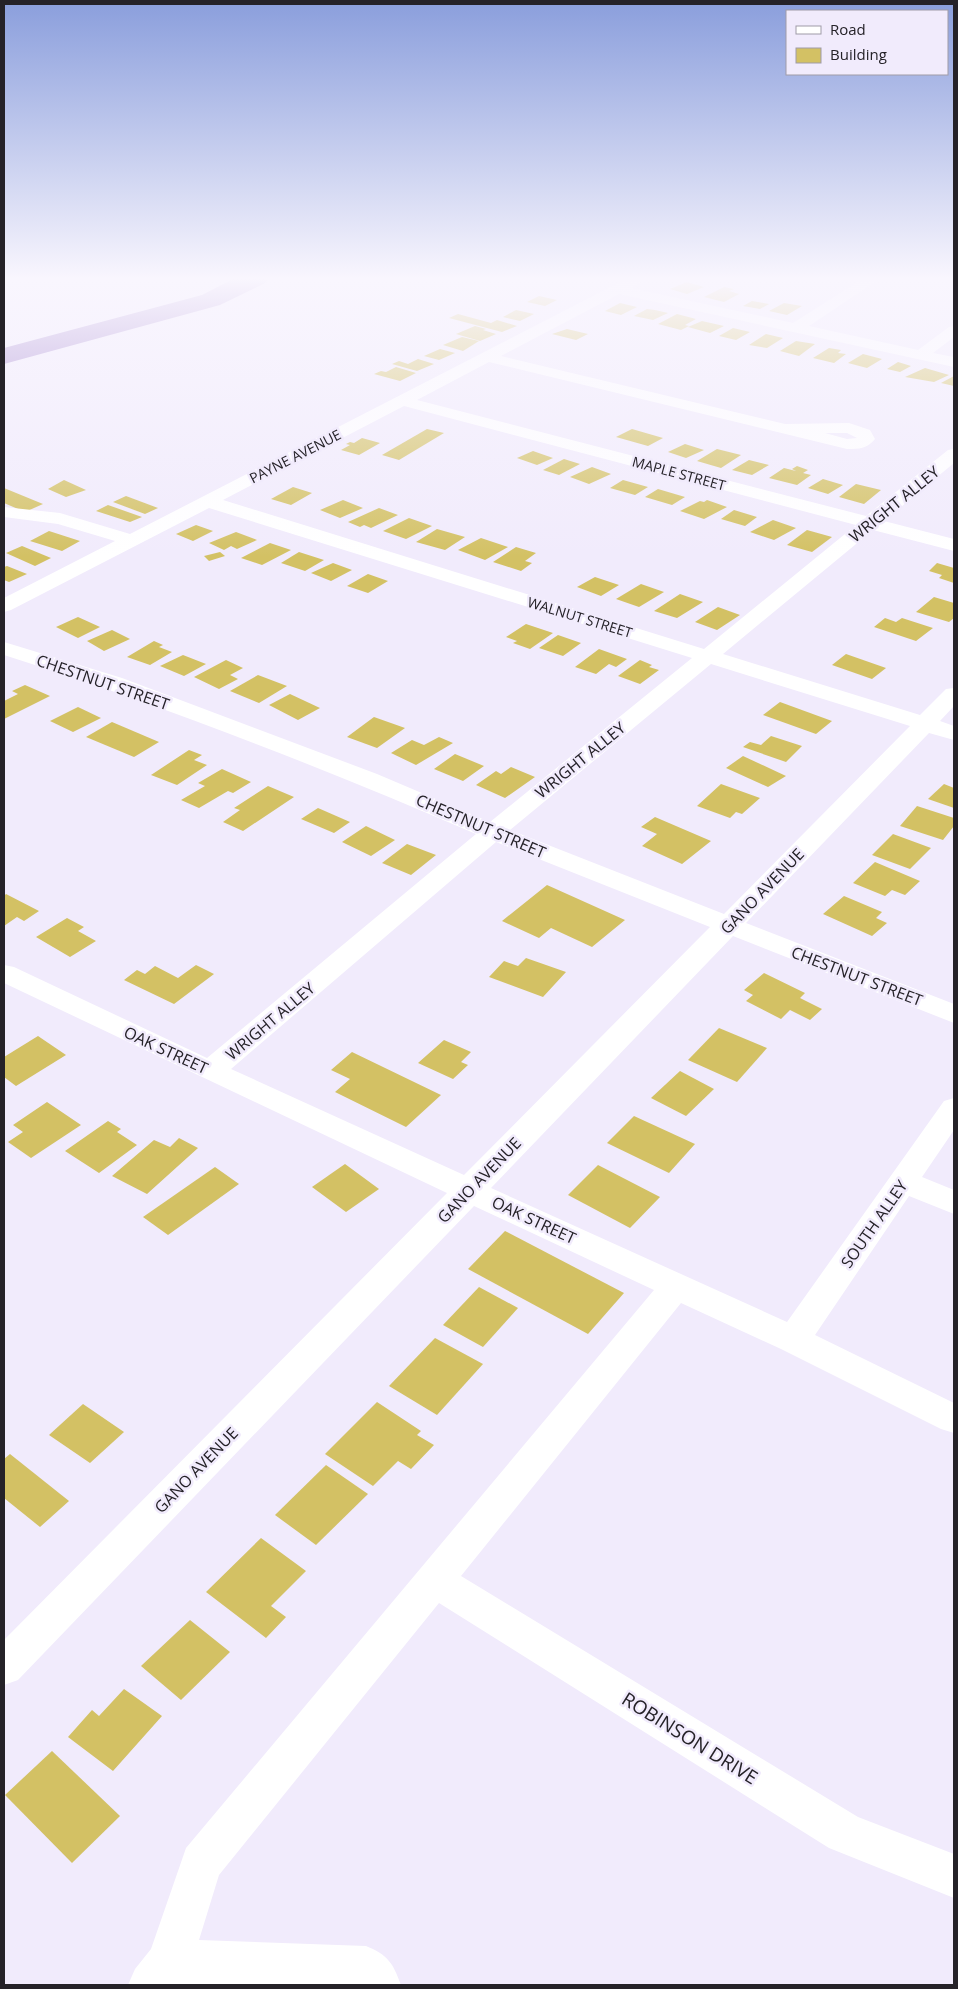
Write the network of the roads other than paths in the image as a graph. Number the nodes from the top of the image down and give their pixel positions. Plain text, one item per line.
1 (461, 371) edge
2 (546, 371) edge
3 (403, 401) junction
4 (784, 428) dead end
5 (954, 454) edge
6 (206, 501) junction
7 (4, 512) edge
8 (871, 523) junction
9 (132, 540) junction
10 (954, 545) edge
11 (4, 606) edge
12 (4, 648) edge
13 (707, 656) junction
14 (954, 694) edge
15 (925, 724) junction
16 (954, 733) edge
17 (492, 832) junction
18 (728, 926) junction
19 (11, 985) edge
20 (954, 1014) edge
21 (210, 1071) junction
22 (954, 1108) edge
23 (903, 1181) junction
24 (470, 1190) junction
25 (954, 1203) edge
26 (676, 1286) junction
27 (793, 1340) junction
28 (954, 1419) edge
29 (435, 1580) junction
30 (4, 1666) edge
31 (954, 1876) edge
32 (161, 1974) edge
33 (378, 1985) edge

1 - 3 street, PAYNE AVENUE
2 - 4 street
3 - 6 street, PAYNE AVENUE
3 - 8 street, MAPLE STREET
5 - 8 street, WRIGHT ALLEY
6 - 9 street, PAYNE AVENUE
6 - 13 street, WALNUT STREET
7 - 9 street
8 - 10 street, MAPLE STREET
8 - 13 street, WRIGHT ALLEY
9 - 11 street, PAYNE AVENUE
12 - 17 street, CHESTNUT STREET
13 - 15 street, WALNUT STREET
13 - 17 street, WRIGHT ALLEY
14 - 15 street, GANO AVENUE
15 - 16 street, WALNUT STREET
15 - 18 street, GANO AVENUE
17 - 18 street, CHESTNUT STREET
17 - 21 street, WRIGHT ALLEY
18 - 20 street, CHESTNUT STREET
18 - 24 street, GANO AVENUE
19 - 21 street, OAK STREET
21 - 24 street, OAK STREET
22 - 23 street, SOUTH ALLEY
23 - 25 street
23 - 27 street, SOUTH ALLEY
24 - 26 street, OAK STREET
24 - 30 street, GANO AVENUE
26 - 27 street, OAK STREET
26 - 29 street
27 - 28 street, OAK STREET
29 - 31 street, ROBINSON DRIVE
29 - 32 street
32 - 33 street

